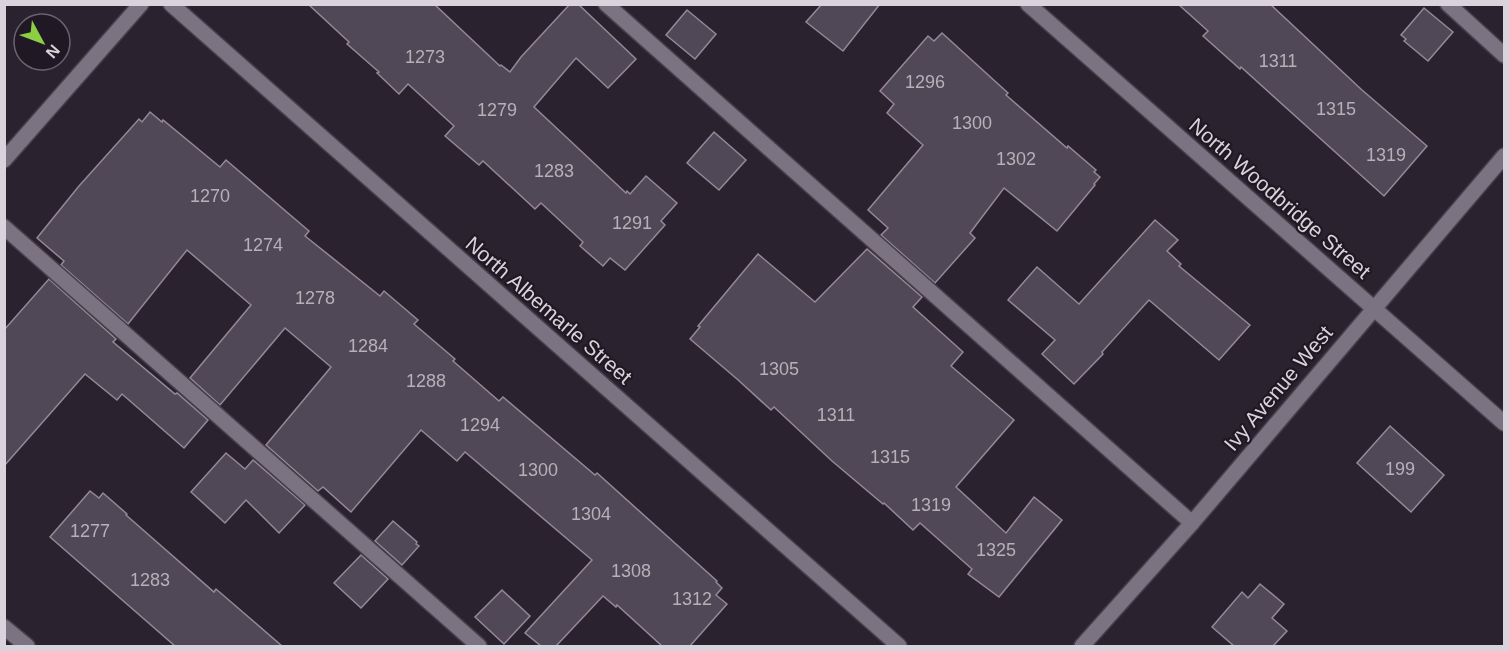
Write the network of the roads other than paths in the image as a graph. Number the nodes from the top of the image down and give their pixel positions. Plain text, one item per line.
1 (141, 4) edge
2 (171, 4) edge
3 (606, 4) edge
4 (1028, 4) edge
5 (1448, 4) edge
6 (1504, 55) edge
7 (1504, 156) edge
8 (4, 160) edge
9 (4, 227) edge
10 (1373, 308) junction
11 (1504, 423) edge
12 (1192, 523) junction
13 (4, 627) edge
14 (27, 646) edge
15 (478, 646) edge
16 (898, 646) edge
17 (1082, 646) edge

1 - 8 street
2 - 16 street, North Albemarle Street
3 - 12 street
4 - 10 street, North Woodbridge Street
5 - 6 street
7 - 10 street, Ivy Avenue West
9 - 15 street
10 - 11 street, North Woodbridge Street
10 - 12 street, Ivy Avenue West
12 - 17 street, Ivy Avenue West
13 - 14 street

